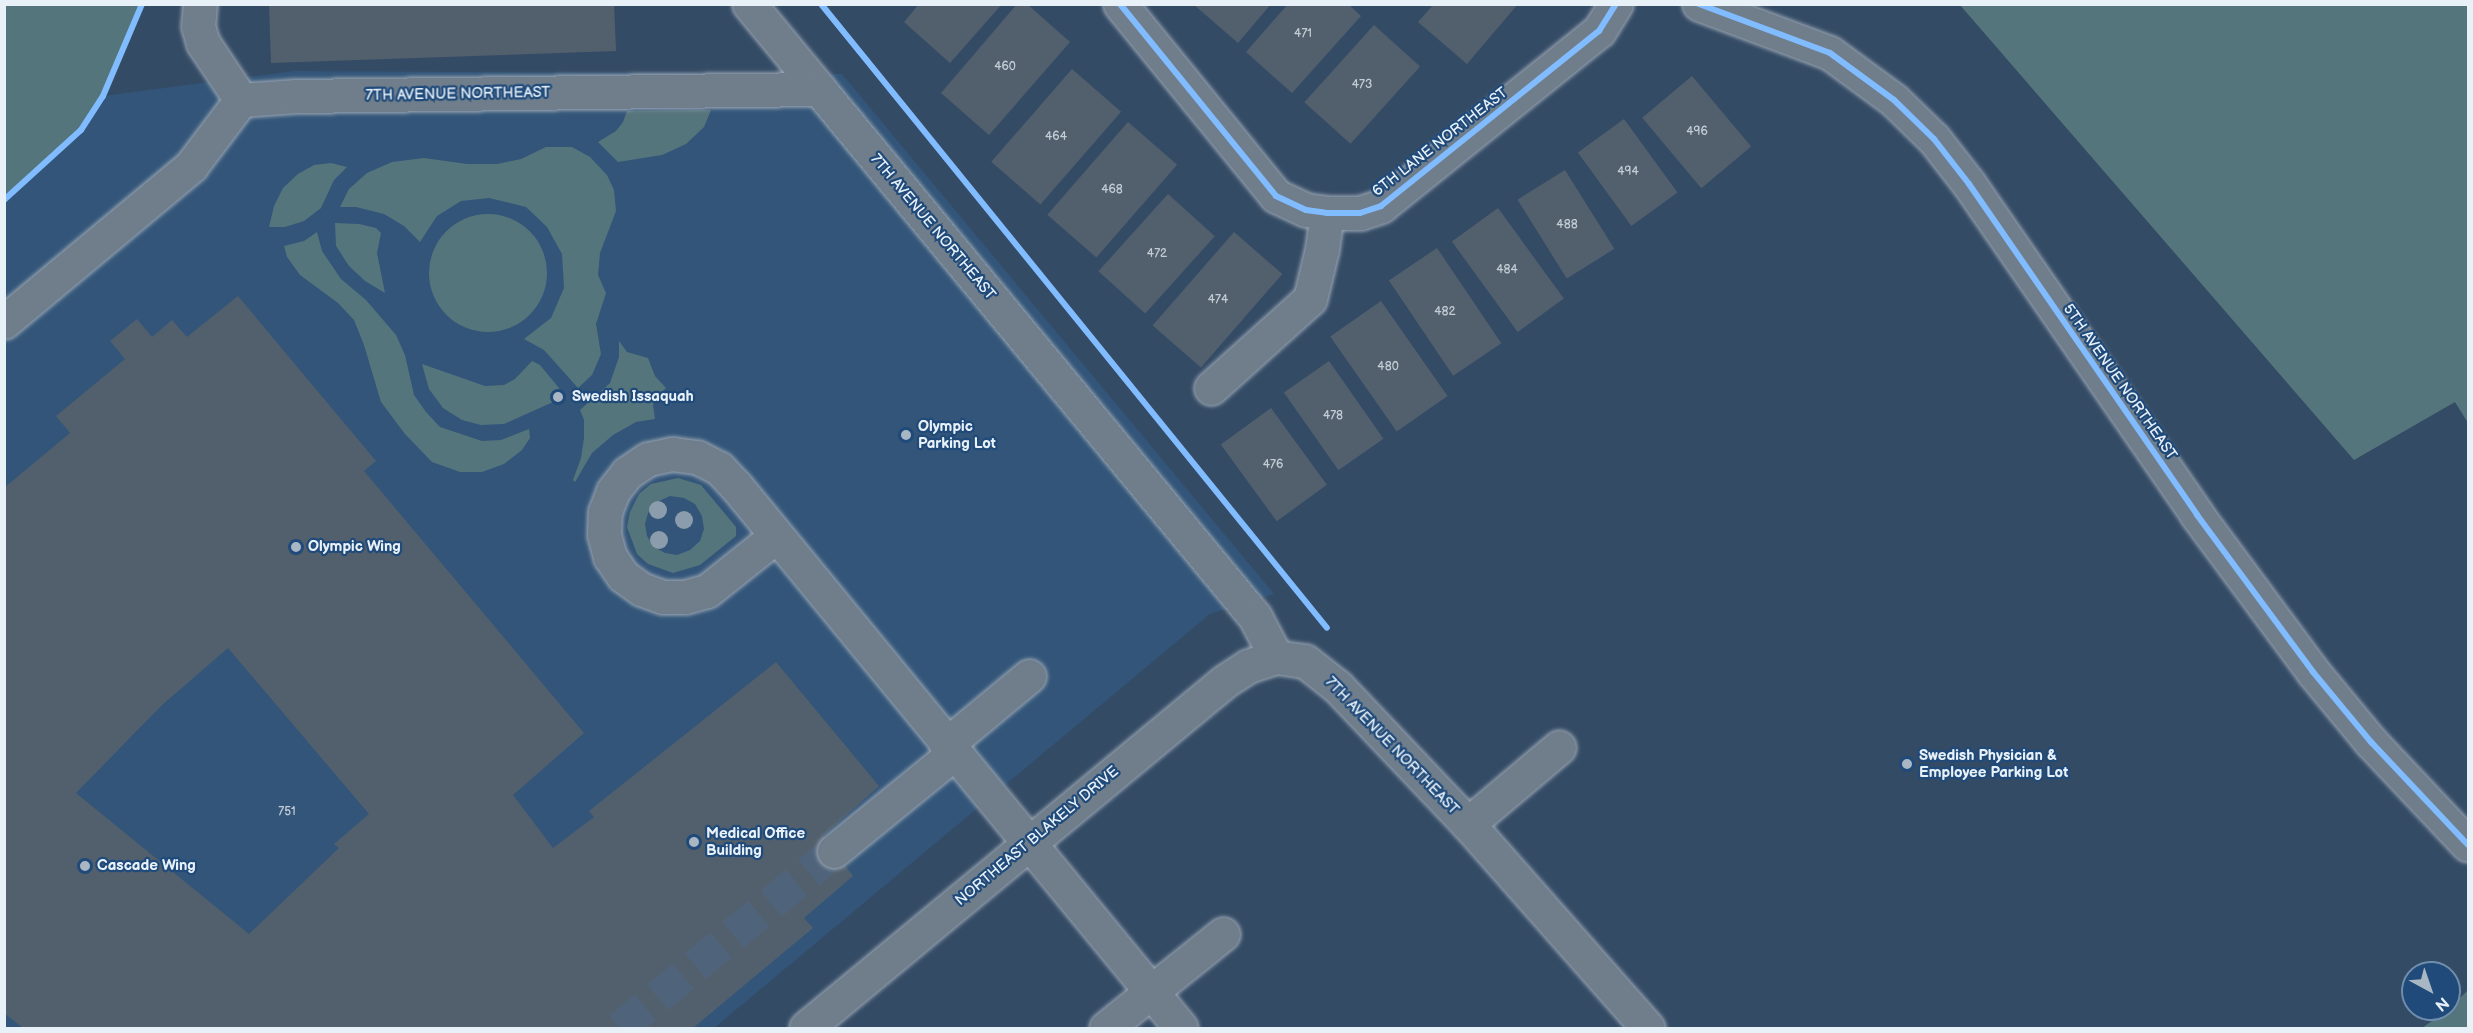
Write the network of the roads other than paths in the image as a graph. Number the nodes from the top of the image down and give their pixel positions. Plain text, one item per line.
1 (200, 4) edge
2 (749, 4) edge
3 (1120, 4) edge
4 (1616, 4) edge
5 (1699, 4) edge
6 (819, 90) junction
7 (241, 100) junction
8 (1327, 213) junction
9 (4, 322) edge
10 (1211, 388) dead end
11 (776, 536) junction
12 (1276, 657) junction
13 (1029, 675) dead end
14 (1559, 747) dead end
15 (950, 750) junction
16 (1468, 824) junction
17 (1027, 844) junction
18 (2469, 845) edge
19 (834, 851) tunnel mouth
20 (1223, 934) dead end
21 (1151, 992) junction
22 (806, 1029) edge
23 (1106, 1029) edge
24 (1181, 1029) edge
25 (1648, 1029) edge

1 - 7 street
2 - 6 street
3 - 8 street, 6TH LANE NORTHEAST
4 - 8 street, 6TH LANE NORTHEAST
5 - 18 street, 5TH AVENUE NORTHEAST
6 - 7 street, 7TH AVENUE NORTHEAST
6 - 12 street, 7TH AVENUE NORTHEAST
7 - 9 street
8 - 10 street
11 - 11 street
11 - 15 street
12 - 16 street, 7TH AVENUE NORTHEAST
12 - 17 street, NORTHEAST BLAKELY DRIVE
13 - 15 street
14 - 16 street
15 - 17 street
15 - 19 street
16 - 25 street, 7TH AVENUE NORTHEAST
17 - 21 street
17 - 22 street, NORTHEAST BLAKELY DRIVE
20 - 21 street
21 - 23 street
21 - 24 street

